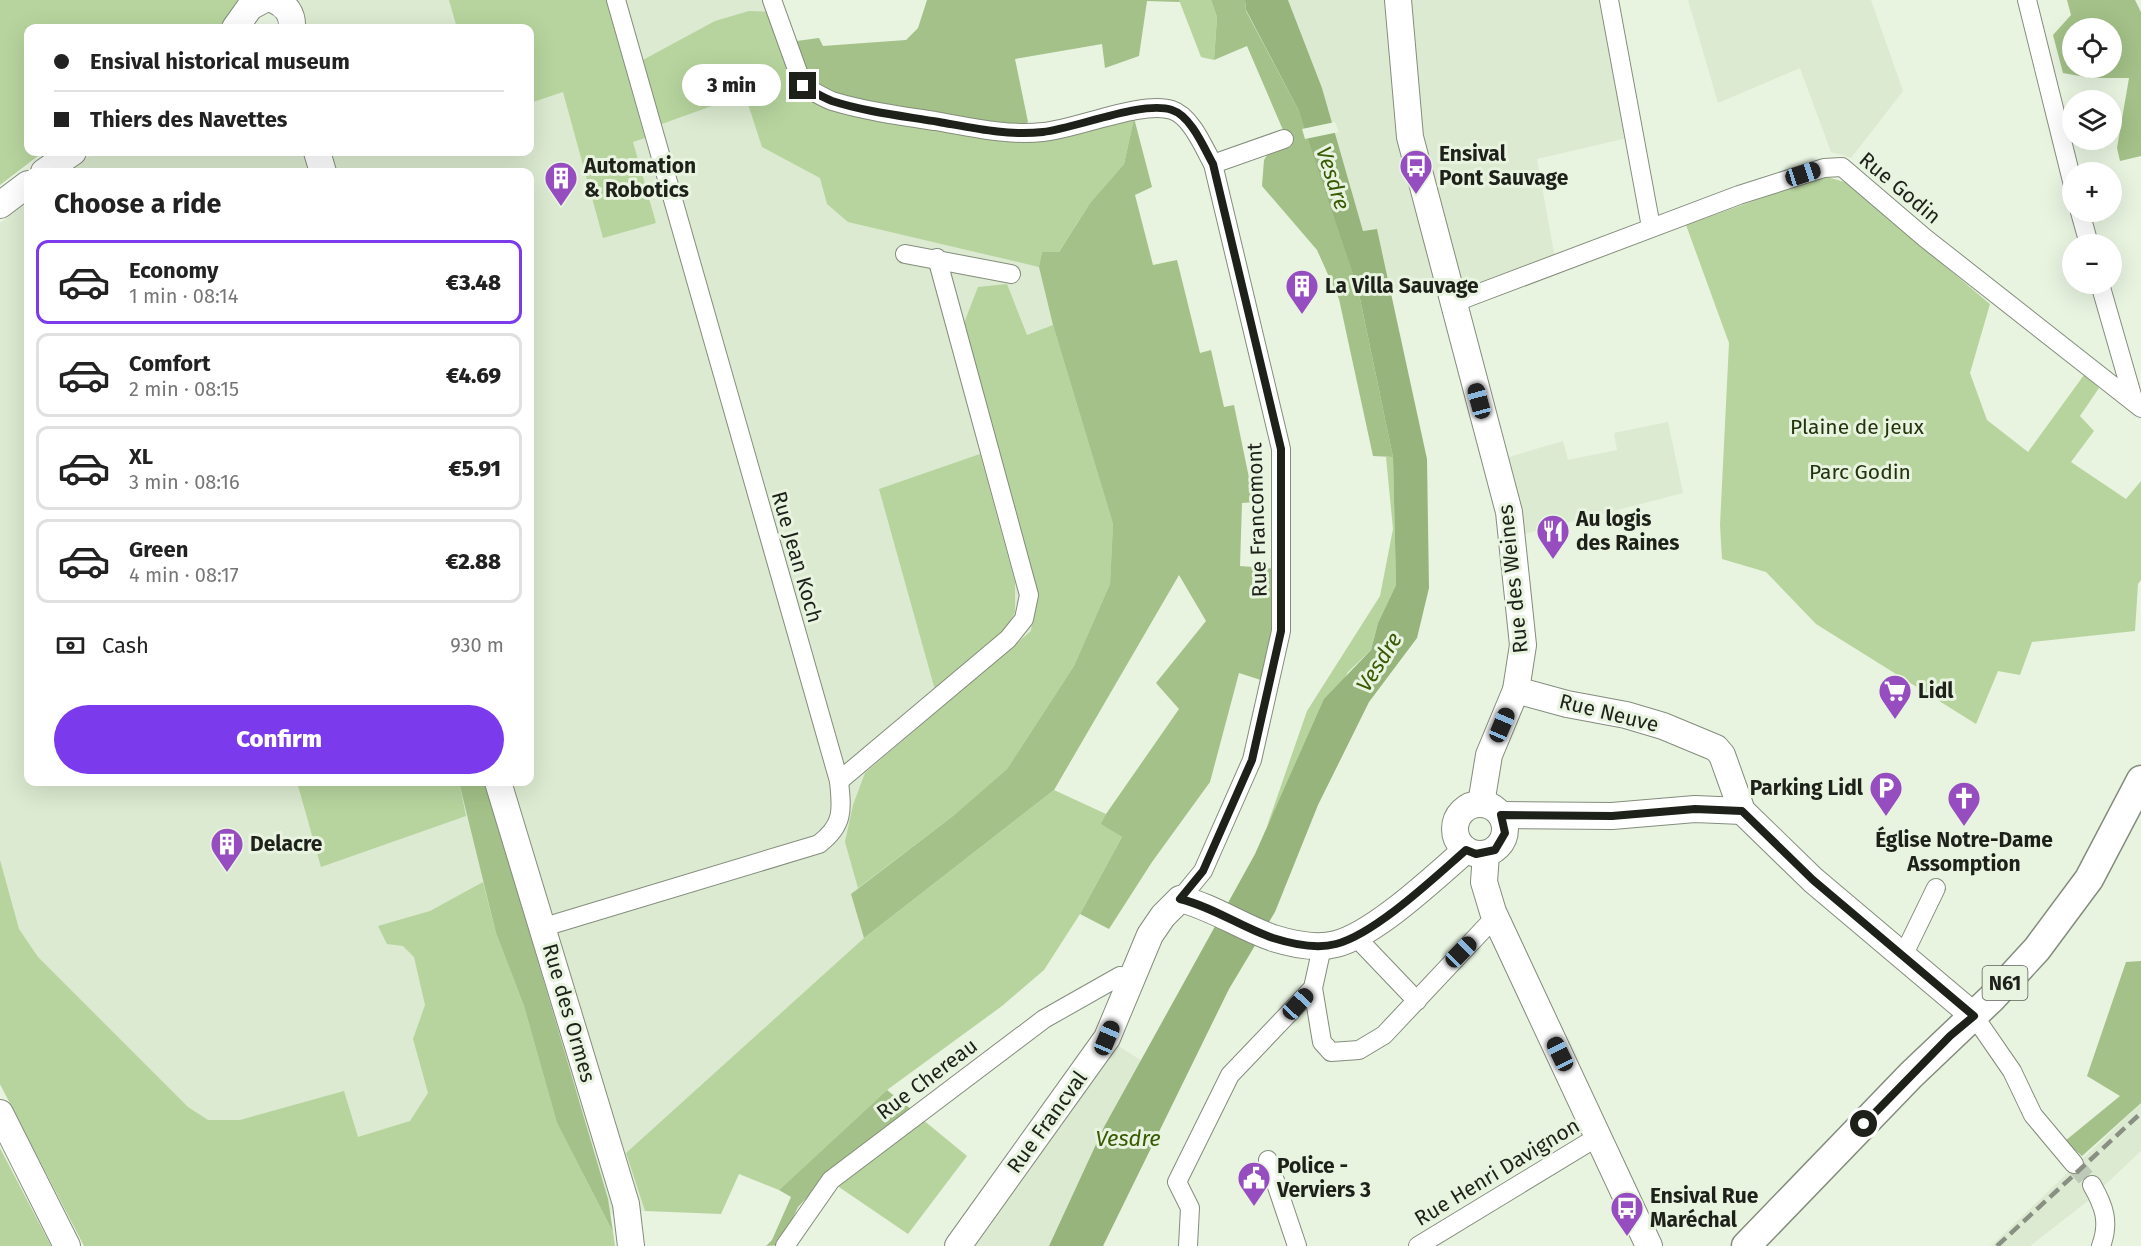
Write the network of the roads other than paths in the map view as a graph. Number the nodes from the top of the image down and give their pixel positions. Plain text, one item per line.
1 (616, 0) edge
2 (772, 0) edge
3 (1398, 0) edge
4 (1609, 0) edge
5 (2027, 0) edge
6 (1284, 139) dead end
7 (67, 156) edge
8 (2067, 162) edge
9 (1213, 164) junction
10 (50, 168) edge
11 (24, 187) edge
12 (0, 205) edge
13 (1651, 227) junction
14 (905, 254) dead end
15 (937, 258) junction
16 (1011, 274) dead end
17 (2103, 294) edge
18 (1453, 303) junction
19 (2138, 405) edge
20 (1516, 690) junction
21 (2141, 780) edge
22 (839, 781) junction
23 (499, 786) edge
24 (1491, 809) junction
25 (1742, 811) junction
26 (1476, 852) junction
27 (1936, 888) dead end
28 (1189, 901) junction
29 (1495, 917) junction
30 (544, 927) junction
31 (1354, 935) junction
32 (1322, 946) junction
33 (1903, 956) junction
34 (1120, 976) dead end
35 (1312, 988) junction
36 (1417, 1000) junction
37 (1974, 1016) junction
38 (0, 1113) edge
39 (1599, 1136) junction
40 (1268, 1160) dead end
41 (2074, 1164) tunnel mouth
42 (2092, 1185) tunnel mouth
43 (1188, 1245) edge
44 (67, 1246) edge
45 (631, 1246) edge
46 (785, 1246) edge
47 (958, 1246) edge
48 (1297, 1246) edge
49 (1418, 1246) edge
50 (1649, 1246) edge
51 (1746, 1246) edge
52 (2101, 1246) edge

1 - 22 street, Rue Jean Koch
2 - 9 street, Rue Francomont
3 - 18 street, Rue des Weines
4 - 13 street
5 - 8 street
6 - 9 street
7 - 10 street
9 - 28 street, Rue Francomont
11 - 12 street
13 - 18 street, Rue Godin
13 - 19 street, Rue Godin
14 - 15 street
15 - 16 street
15 - 22 street
17 - 19 street
18 - 20 street, Rue des Weines
20 - 24 street, Rue des Weines
20 - 25 street, Rue Neuve
21 - 37 main road, N61
22 - 30 street, Rue Jean Koch
23 - 30 street, Rue des Ormes
24 - 25 street
24 - 26 street
24 - 26 street
25 - 33 street
26 - 29 street
26 - 31 street
27 - 33 street
28 - 32 street
28 - 47 street, Rue Francval
29 - 36 street
29 - 39 street
30 - 45 street, Rue des Ormes
31 - 32 street
31 - 36 street
32 - 35 street
33 - 37 street
34 - 46 street, Rue Chereau
35 - 36 street
35 - 43 street
37 - 41 street
37 - 51 main road, N61
38 - 44 street
39 - 49 street, Rue Henri Davignon
39 - 50 street
40 - 48 street
42 - 52 street

